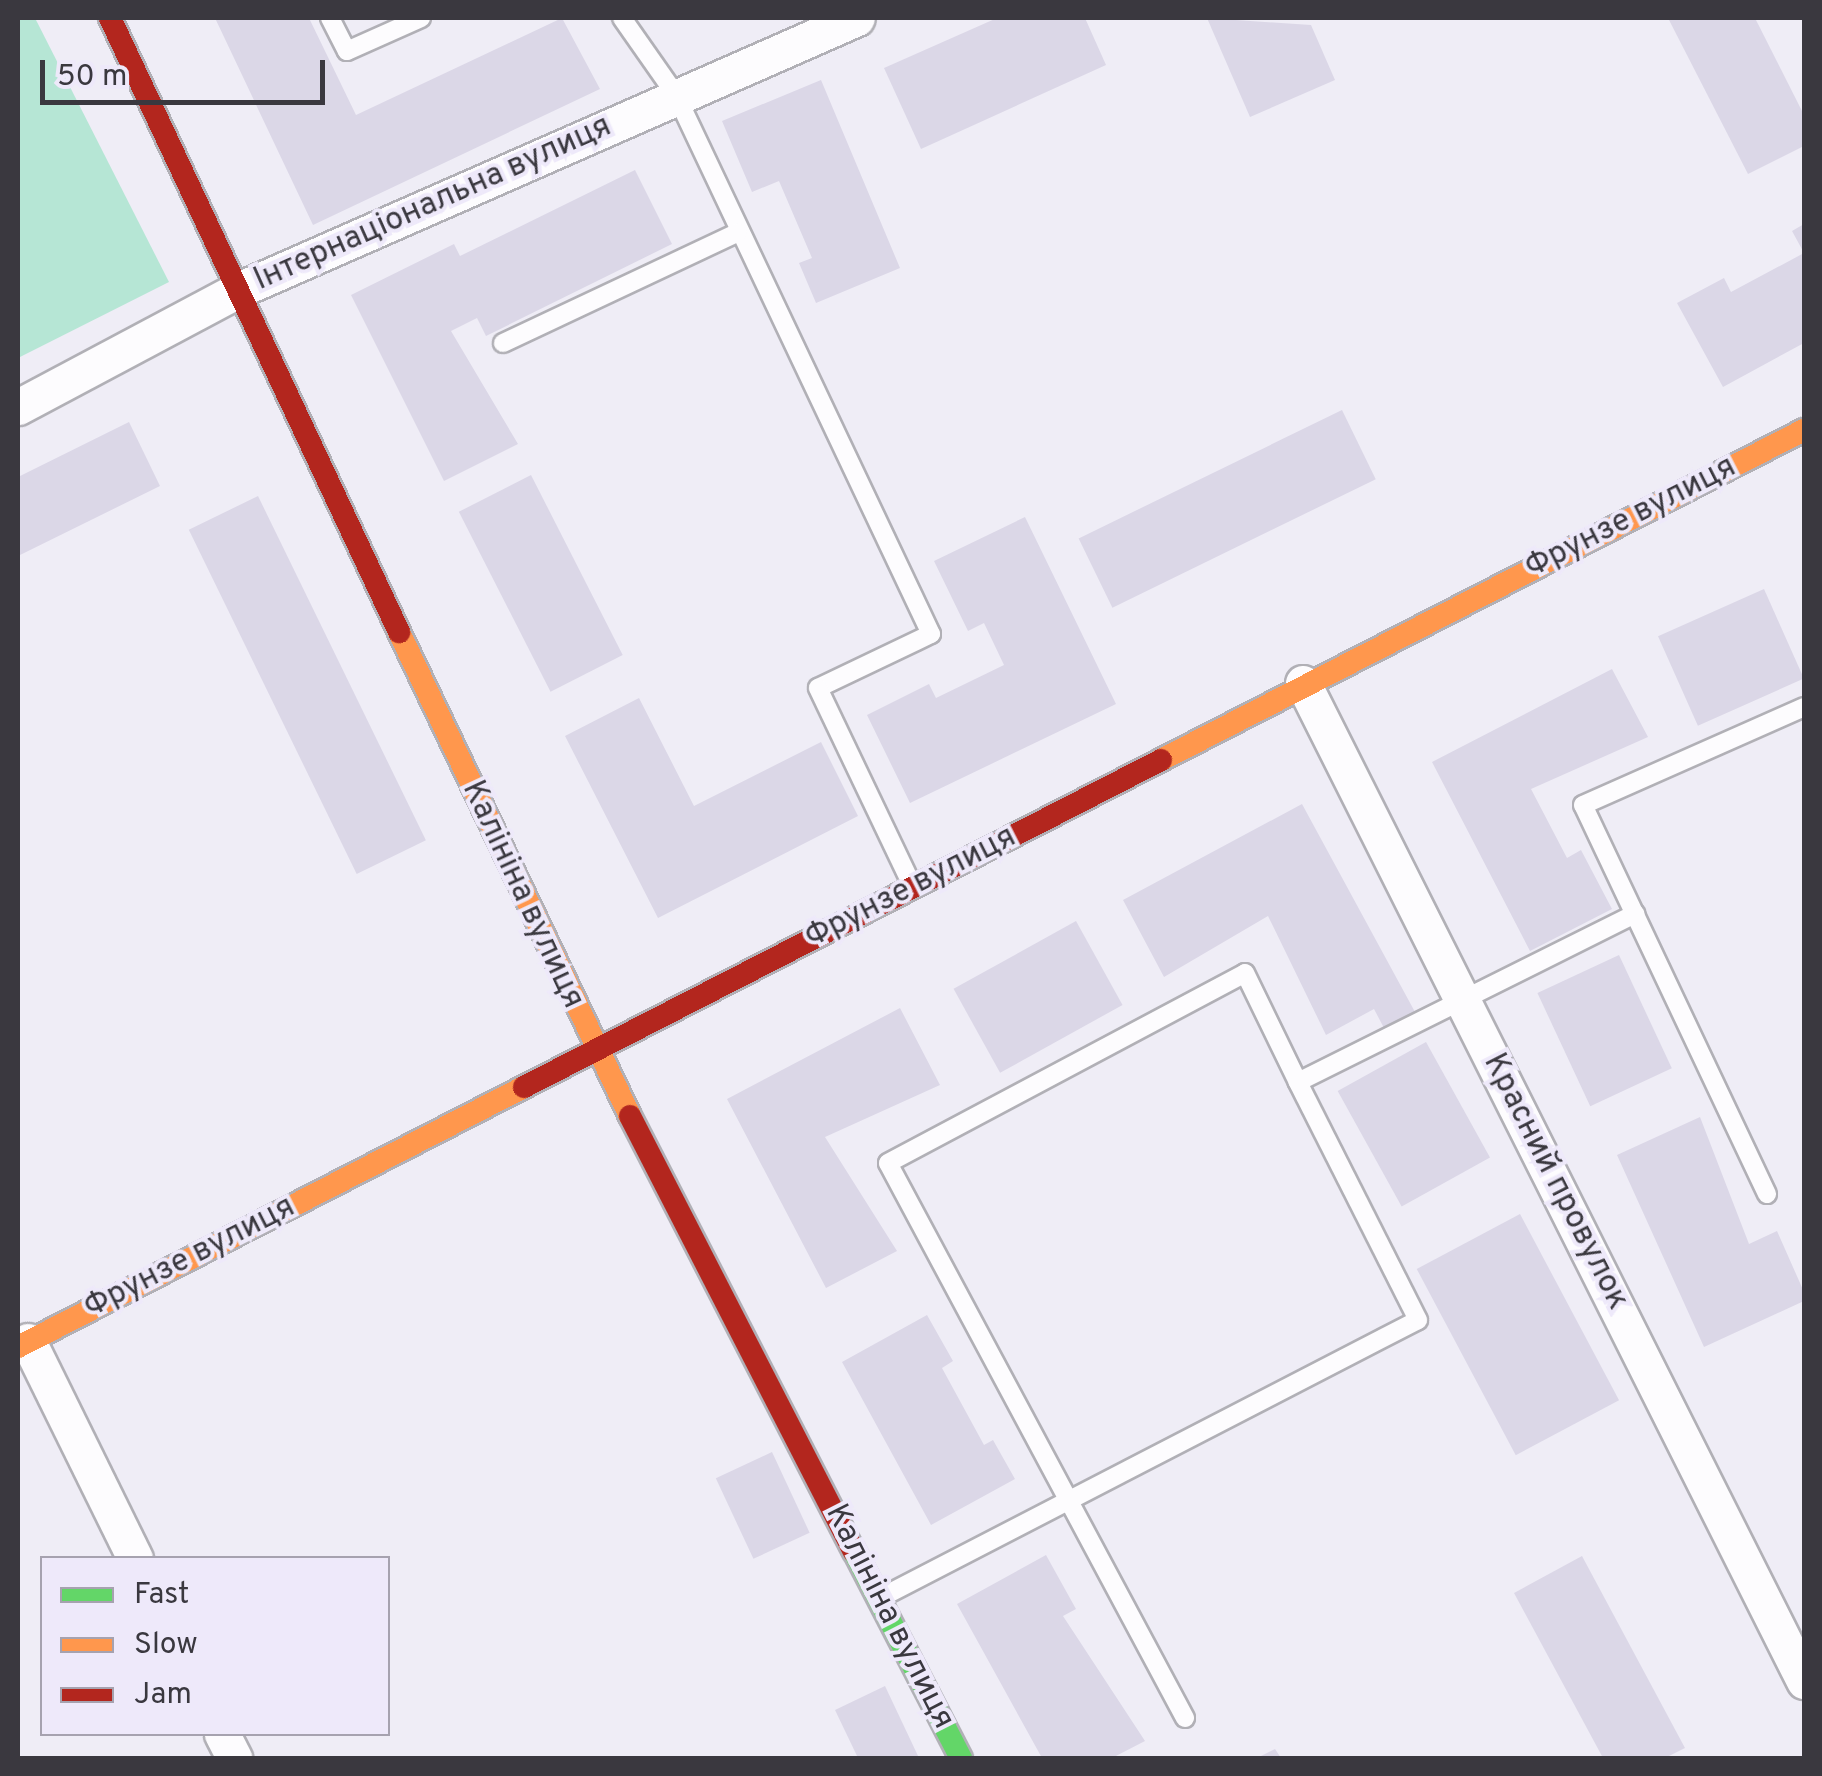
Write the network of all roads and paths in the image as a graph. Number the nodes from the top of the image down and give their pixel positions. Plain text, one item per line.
1 (110, 18) edge
2 (330, 18) edge
3 (422, 18) edge
4 (622, 18) edge
5 (858, 18) edge
6 (676, 95) junction
7 (737, 233) junction
8 (236, 291) junction
9 (503, 343) dead end
10 (18, 407) edge
11 (1804, 430) edge
12 (1303, 683) junction
13 (1804, 707) edge
14 (913, 887) junction
15 (1635, 914) junction
16 (1463, 998) junction
17 (596, 1050) junction
18 (1298, 1082) junction
19 (1767, 1194) dead end
20 (23, 1344) edge
21 (1070, 1500) junction
22 (135, 1556) edge
23 (880, 1598) junction
24 (1804, 1681) edge
25 (1185, 1718) dead end
26 (961, 1758) edge

1 - 8 street, Калініна вулиця
2 - 3 lane
4 - 6 lane
5 - 6 street, Інтернаціональна вулиця
6 - 7 lane
6 - 8 street, Інтернаціональна вулиця
7 - 9 lane
7 - 14 lane
8 - 10 street, Інтернаціональна вулиця
8 - 17 street, Калініна вулиця
11 - 12 street, Фрунзе вулиця
12 - 14 street, Фрунзе вулиця
12 - 16 street, Красний провулок
13 - 15 lane
14 - 17 street, Фрунзе вулиця
15 - 16 lane
15 - 19 lane
16 - 18 lane
16 - 24 street, Красний провулок
17 - 20 street, Фрунзе вулиця
17 - 23 street, Калініна вулиця
18 - 21 lane
18 - 21 lane
20 - 22 street
21 - 23 lane
21 - 25 lane
23 - 26 street, Калініна вулиця

